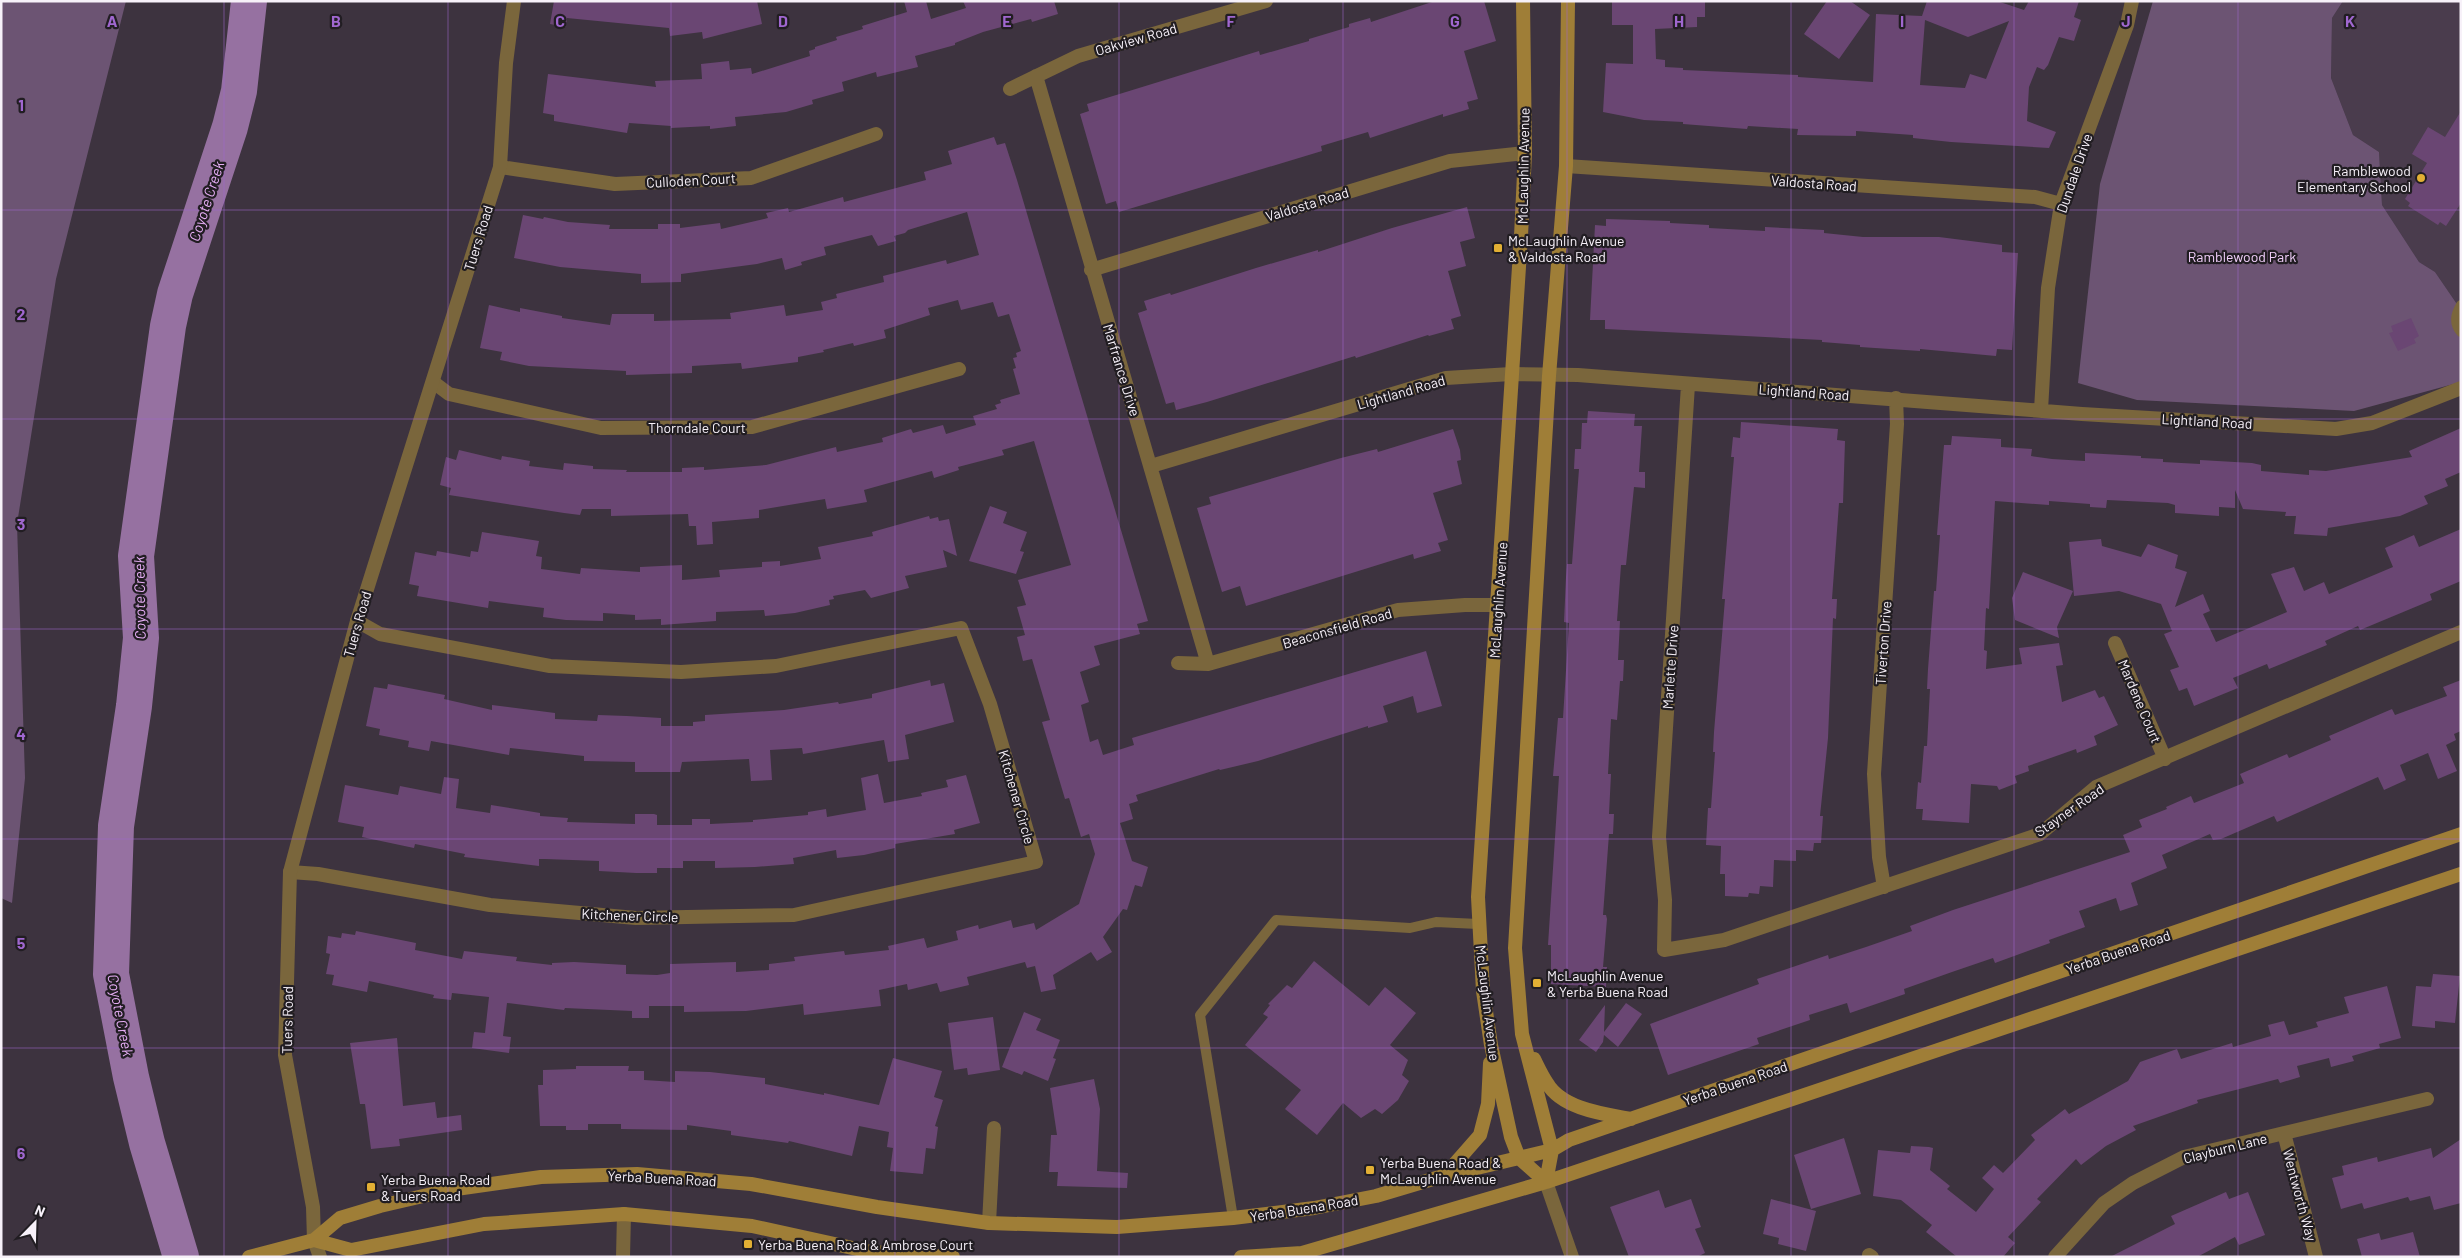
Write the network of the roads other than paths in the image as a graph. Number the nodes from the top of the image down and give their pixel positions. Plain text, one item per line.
1 (514, 1) edge
2 (1266, 1) edge
3 (1523, 1) edge
4 (1568, 1) edge
5 (2132, 1) edge
6 (1036, 76) junction
7 (1010, 89) dead end
8 (876, 134) dead end
9 (1525, 153) junction
10 (1566, 166) junction
11 (500, 167) junction
12 (2060, 204) junction
13 (1091, 270) junction
14 (2461, 306) edge
15 (2461, 332) edge
16 (959, 369) dead end
17 (1511, 374) junction
18 (1549, 376) junction
19 (433, 382) junction
20 (1688, 385) junction
21 (2461, 388) edge
22 (1896, 398) junction
23 (2041, 410) junction
24 (1152, 466) junction
25 (1498, 605) junction
26 (357, 621) junction
27 (2461, 632) edge
28 (2115, 643) dead end
29 (1178, 663) dead end
30 (1208, 664) junction
31 (2165, 759) junction
32 (2461, 834) edge
33 (290, 872) junction
34 (2461, 874) edge
35 (1884, 887) junction
36 (1478, 924) junction
37 (1664, 950) joint
38 (1522, 1034) junction
39 (1491, 1045) junction
40 (2427, 1099) dead end
41 (1632, 1119) junction
42 (994, 1128) dead end
43 (2284, 1133) junction
44 (1552, 1150) junction
45 (1519, 1158) junction
46 (1443, 1176) junction
47 (1546, 1182) junction
48 (624, 1214) junction
49 (1233, 1218) junction
50 (988, 1223) junction
51 (314, 1240) junction
52 (871, 1254) edge
53 (1303, 1255) edge
54 (251, 1256) edge
55 (320, 1257) edge
56 (623, 1257) edge
57 (953, 1257) edge
58 (1241, 1257) edge
59 (1572, 1257) edge
60 (2055, 1257) edge
61 (2316, 1257) edge

1 - 11 street, Tuers Road
2 - 6 street, Oakview Road
3 - 9 main road, McLaughlin Avenue
4 - 10 main road, McLaughlin Avenue
5 - 12 street, Dundale Drive
6 - 7 street, Oakview Road
6 - 13 street, Marfrance Drive
8 - 11 street, Culloden Court
9 - 13 street, Valdosta Road
9 - 17 main road, McLaughlin Avenue
10 - 12 street, Valdosta Road
10 - 18 main road, McLaughlin Avenue
11 - 19 street, Tuers Road
12 - 23 street, Dundale Drive
13 - 24 street, Marfrance Drive
14 - 15 lane
16 - 19 street, Thorndale Court
17 - 18 street, Lightland Road
17 - 24 street, Lightland Road
17 - 25 main road, McLaughlin Avenue
18 - 20 street, Lightland Road
18 - 38 main road, McLaughlin Avenue
19 - 26 street, Tuers Road
20 - 22 street, Lightland Road
20 - 37 street, Marlette Drive
21 - 23 street, Lightland Road
22 - 23 street, Lightland Road
22 - 35 street, Tiverton Drive
24 - 30 street, Marfrance Drive
25 - 30 street, Beaconsfield Road
25 - 36 main road, McLaughlin Avenue
26 - 33 street, Tuers Road
26 - 33 street, Kitchener Circle
27 - 31 street, Stayner Road
28 - 31 street, Mardene Court
29 - 30 street, Beaconsfield Road
31 - 35 street, Stayner Road
32 - 41 main road, Yerba Buena Road
33 - 51 street, Tuers Road
34 - 47 main road
35 - 37 street, Stayner Road
36 - 39 main road, McLaughlin Avenue
36 - 49 lane
38 - 41 main road
38 - 44 main road, McLaughlin Avenue
39 - 45 main road, McLaughlin Avenue
39 - 46 main road
40 - 43 street, Clayburn Lane
41 - 44 main road, Yerba Buena Road
42 - 50 street
43 - 60 street, Clayburn Lane
43 - 61 street, Wentworth Way
44 - 45 main road, Yerba Buena Road
44 - 47 main road, McLaughlin Avenue
45 - 46 main road, Yerba Buena Road
45 - 47 main road, McLaughlin Avenue
46 - 49 main road, Yerba Buena Road
47 - 53 main road
47 - 59 street, McLaughlin Avenue
48 - 51 main road, Yerba Buena Road
48 - 52 main road, Yerba Buena Road
48 - 56 street
49 - 50 main road, Yerba Buena Road
50 - 51 main road, Yerba Buena Road
51 - 54 main road, Yerba Buena Road
51 - 55 street, Tuers Road
52 - 57 main road, Yerba Buena Road
53 - 58 main road

